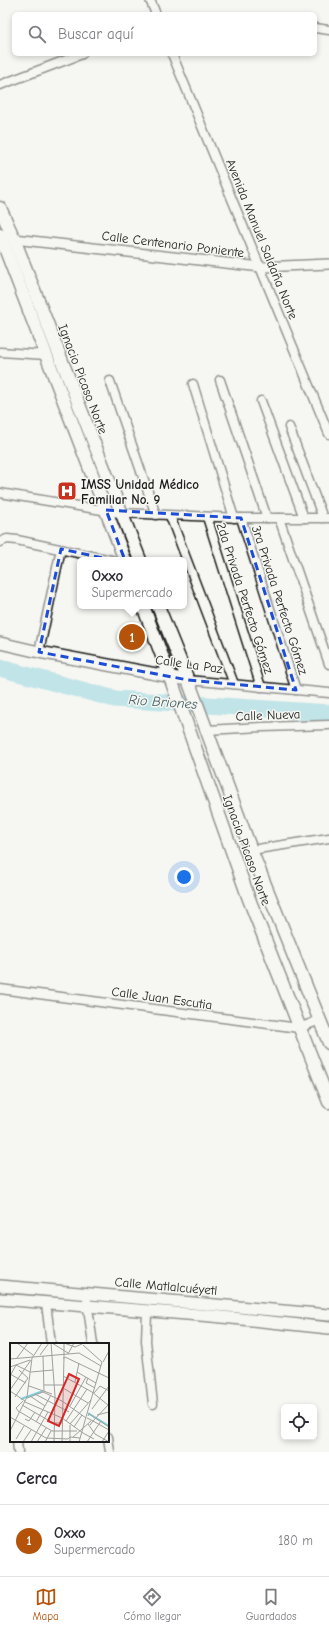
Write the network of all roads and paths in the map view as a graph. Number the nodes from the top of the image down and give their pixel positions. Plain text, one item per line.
1 (150, 0) edge
2 (155, 12) edge
3 (317, 28) edge
4 (329, 30) edge
5 (77, 56) edge
6 (173, 56) edge
7 (0, 86) edge
8 (0, 208) edge
9 (0, 235) edge
10 (14, 239) junction
11 (329, 264) edge
12 (261, 267) junction
13 (0, 352) edge
14 (46, 355) junction
15 (220, 380) dead end
16 (110, 381) dead end
17 (192, 384) dead end
18 (261, 401) dead end
19 (288, 428) dead end
20 (329, 434) edge
21 (0, 493) edge
22 (106, 510) junction
23 (120, 513) junction
24 (156, 515) junction
25 (170, 516) junction
26 (206, 517) junction
27 (238, 518) junction
28 (267, 518) junction
29 (279, 518) junction
30 (304, 518) junction
31 (326, 518) edge
32 (0, 542) edge
33 (61, 549) junction
34 (98, 557) edge
35 (124, 557) edge
36 (139, 557) edge
37 (186, 557) edge
38 (187, 561) edge
39 (143, 609) edge
40 (159, 609) edge
41 (0, 643) edge
42 (39, 652) junction
43 (329, 664) edge
44 (170, 677) junction
45 (188, 680) junction
46 (234, 684) junction
47 (261, 687) junction
48 (296, 690) junction
49 (329, 693) edge
50 (205, 725) junction
51 (329, 725) edge
52 (329, 838) edge
53 (251, 850) junction
54 (0, 989) edge
55 (320, 1020) junction
56 (299, 1028) junction
57 (329, 1044) edge
58 (329, 1102) edge
59 (0, 1286) edge
60 (87, 1293) junction
61 (0, 1298) edge
62 (46, 1303) junction
63 (87, 1306) junction
64 (147, 1312) junction
65 (329, 1315) edge
66 (329, 1328) edge
67 (51, 1343) edge
68 (93, 1343) edge
69 (154, 1404) dead end
70 (17, 1442) edge
71 (109, 1442) edge
72 (18, 1452) edge
73 (110, 1452) edge

1 - 2 street
3 - 4 street
5 - 7 street
6 - 12 street, Avenida Manuel Saldaña Norte
8 - 10 main road, Ignacio Picaso Norte
9 - 10 main road
9 - 14 main road, Ignacio Picaso Norte
10 - 12 street, Calle Centenario Poniente
10 - 23 main road, Ignacio Picaso Norte
11 - 12 street, Calle Centenario Poniente
12 - 20 street, Avenida Manuel Saldaña Norte
13 - 14 street
14 - 22 main road, Ignacio Picaso Norte
15 - 28 street
16 - 24 street
17 - 27 street, 3ra Privada Perfecto Gómez
18 - 30 street
19 - 31 street
21 - 22 street
22 - 23 street
22 - 35 main road, Ignacio Picaso Norte
23 - 24 street
23 - 36 main road, Ignacio Picaso Norte
24 - 25 street
25 - 26 street
25 - 37 street
26 - 27 street
26 - 47 street, 2da Privada Perfecto Gómez
27 - 28 street
27 - 48 street, 3ra Privada Perfecto Gómez
28 - 29 street
29 - 30 street
29 - 43 street
30 - 31 street
32 - 33 street
33 - 34 street
33 - 42 street
38 - 46 street
39 - 44 main road, Ignacio Picaso Norte
40 - 45 main road, Ignacio Picaso Norte
41 - 42 main road, Calle La Paz
42 - 44 main road, Calle La Paz
44 - 45 main road, Calle La Paz
44 - 56 main road, Ignacio Picaso Norte
45 - 46 street, Calle La Paz
45 - 50 main road, Ignacio Picaso Norte
46 - 47 street, Calle La Paz
47 - 48 street, Calle La Paz
48 - 49 street, Calle La Paz
50 - 51 street, Calle Nueva
50 - 53 main road, Ignacio Picaso Norte
52 - 53 street
53 - 55 main road, Ignacio Picaso Norte
54 - 56 street, Calle Juan Escutia
55 - 56 street, Calle Juan Escutia
55 - 57 main road, Ignacio Picaso Norte
56 - 58 main road, Ignacio Picaso Norte
59 - 60 main road, Calle Matlalcuéyetl
60 - 63 street
60 - 65 main road, Calle Matlalcuéyetl
61 - 62 main road, Calle Matlalcuéyetl
62 - 63 main road, Calle Matlalcuéyetl
62 - 67 street
63 - 64 main road, Calle Matlalcuéyetl
63 - 68 street
64 - 66 main road, Calle Matlalcuéyetl
64 - 69 street
70 - 72 street
71 - 73 street

